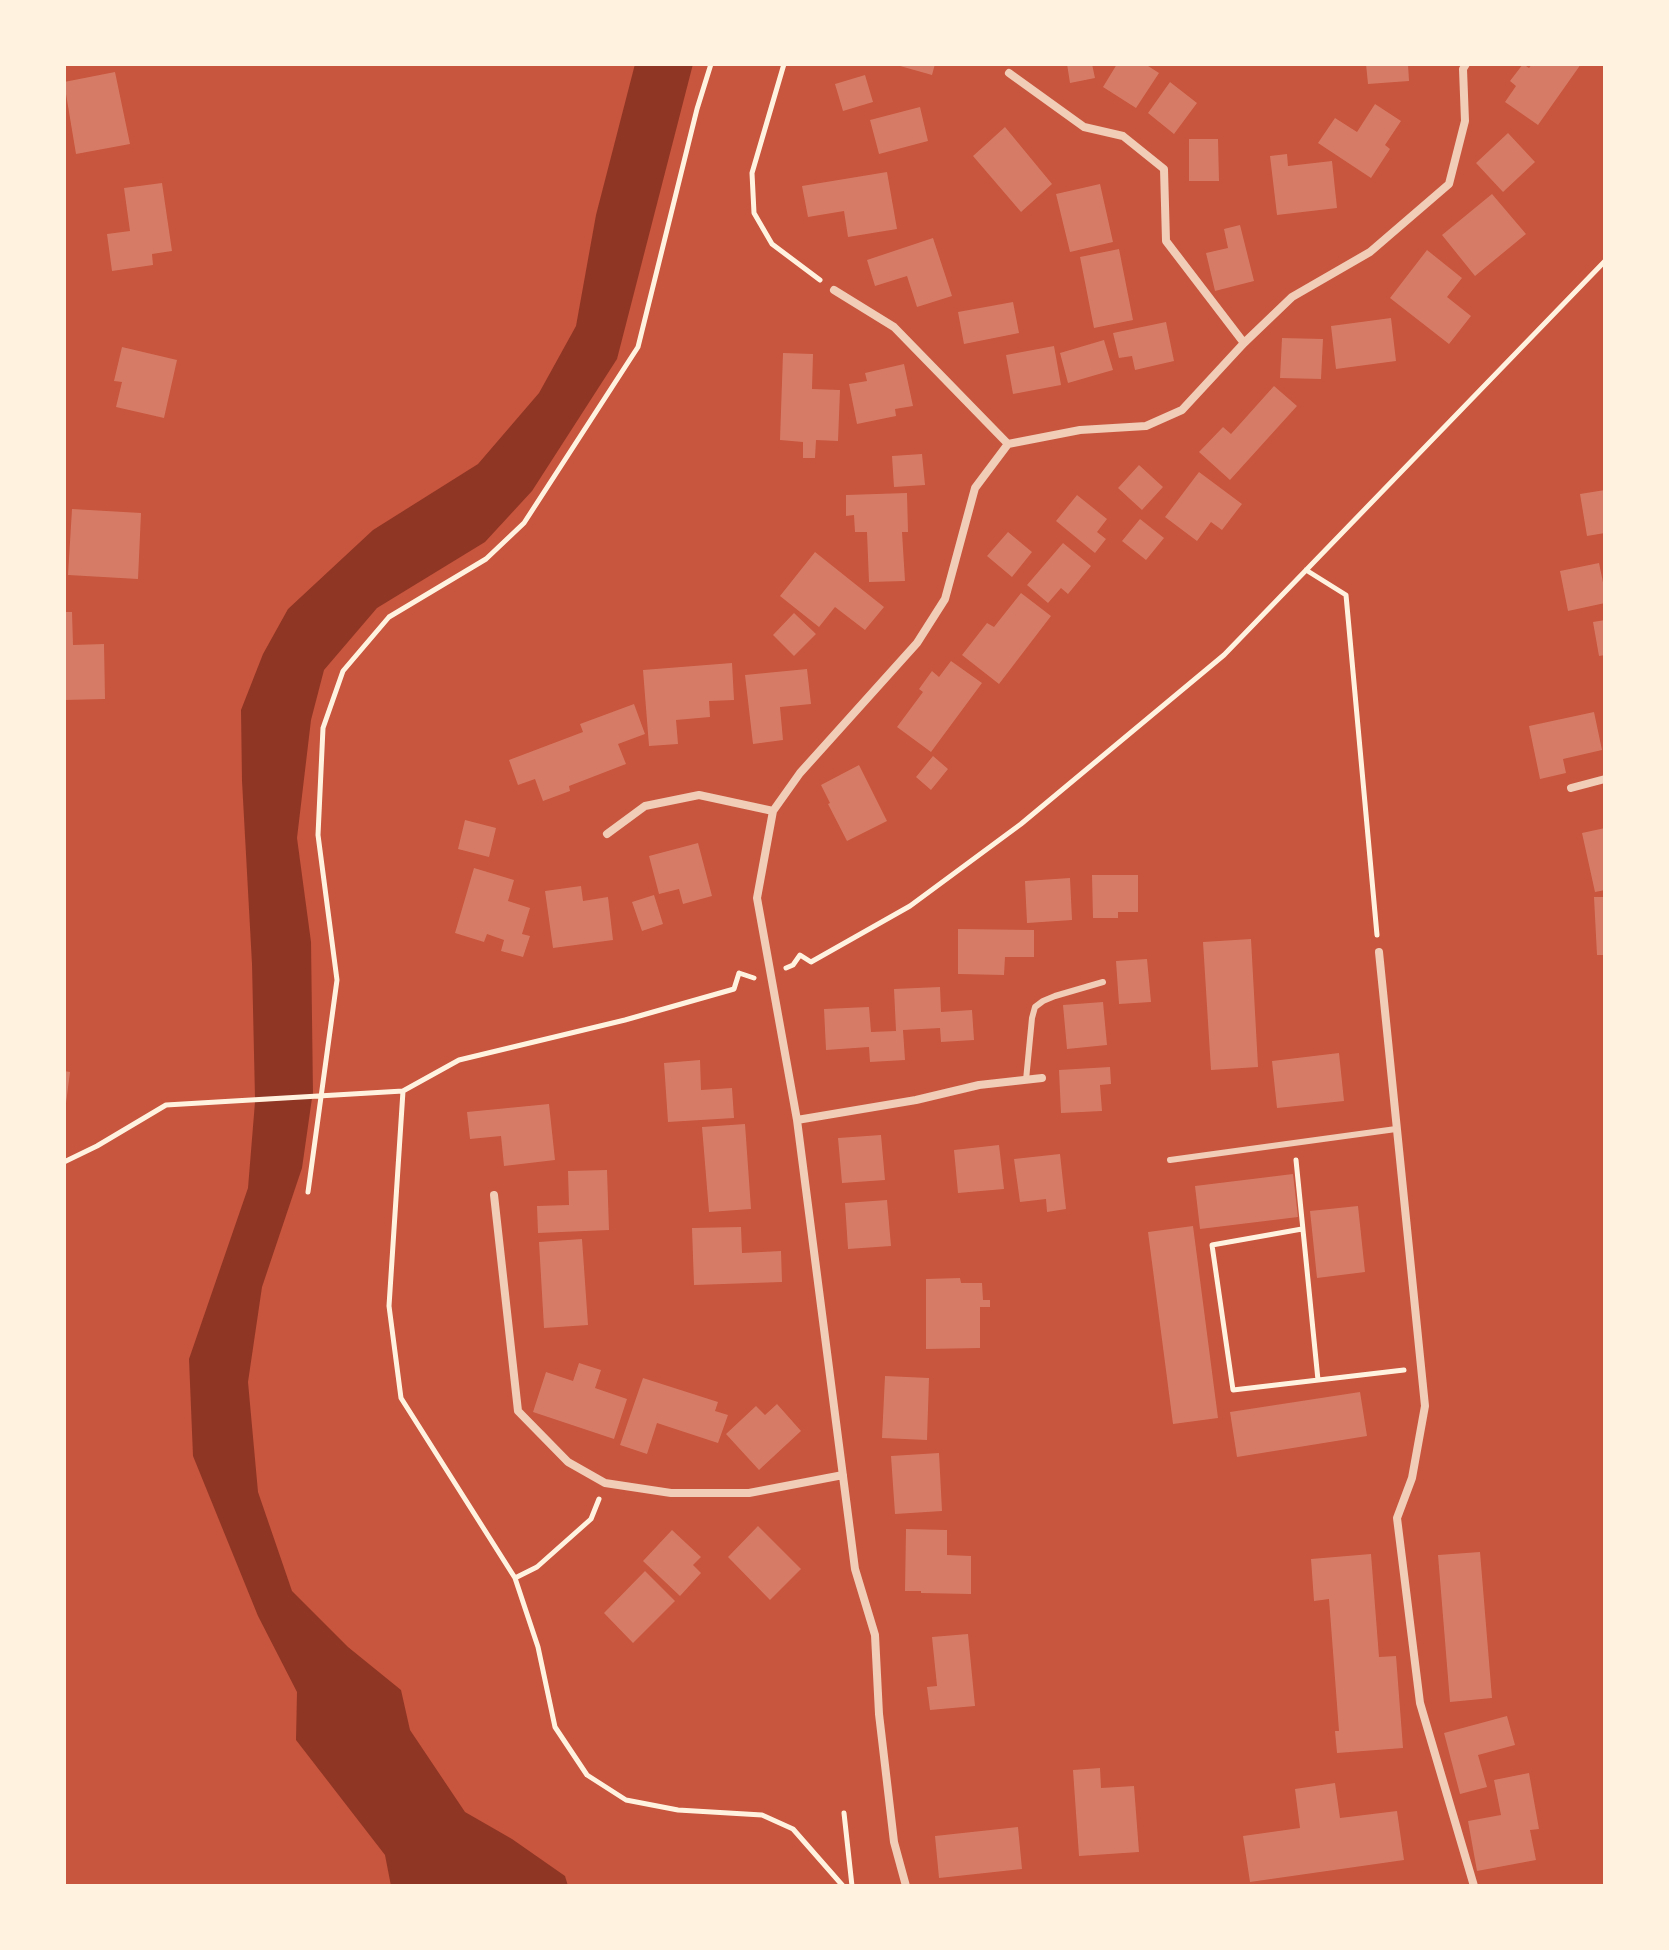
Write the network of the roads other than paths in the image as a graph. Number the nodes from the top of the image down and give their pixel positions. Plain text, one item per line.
1 (1466, 64) edge
2 (1009, 73) dead end
3 (834, 290) road end
4 (1244, 343) junction
5 (1008, 444) junction
6 (1605, 779) edge
7 (1571, 788) dead end
8 (773, 811) junction
9 (607, 834) dead end
10 (1379, 952) road end
11 (1103, 982) dead end
12 (1042, 1078) dead end
13 (1026, 1080) junction
14 (797, 1120) junction
15 (1396, 1129) junction
16 (1170, 1160) dead end
17 (494, 1195) dead end
18 (843, 1475) junction
19 (906, 1886) edge
20 (1474, 1886) edge

1 - 4 street
2 - 4 street
3 - 5 street
4 - 5 street
5 - 8 street
6 - 7 street
8 - 9 street
8 - 14 street
10 - 15 street
11 - 13 lane
12 - 13 street
13 - 14 street
14 - 18 street
15 - 16 lane
15 - 20 street
17 - 18 street
18 - 19 street

